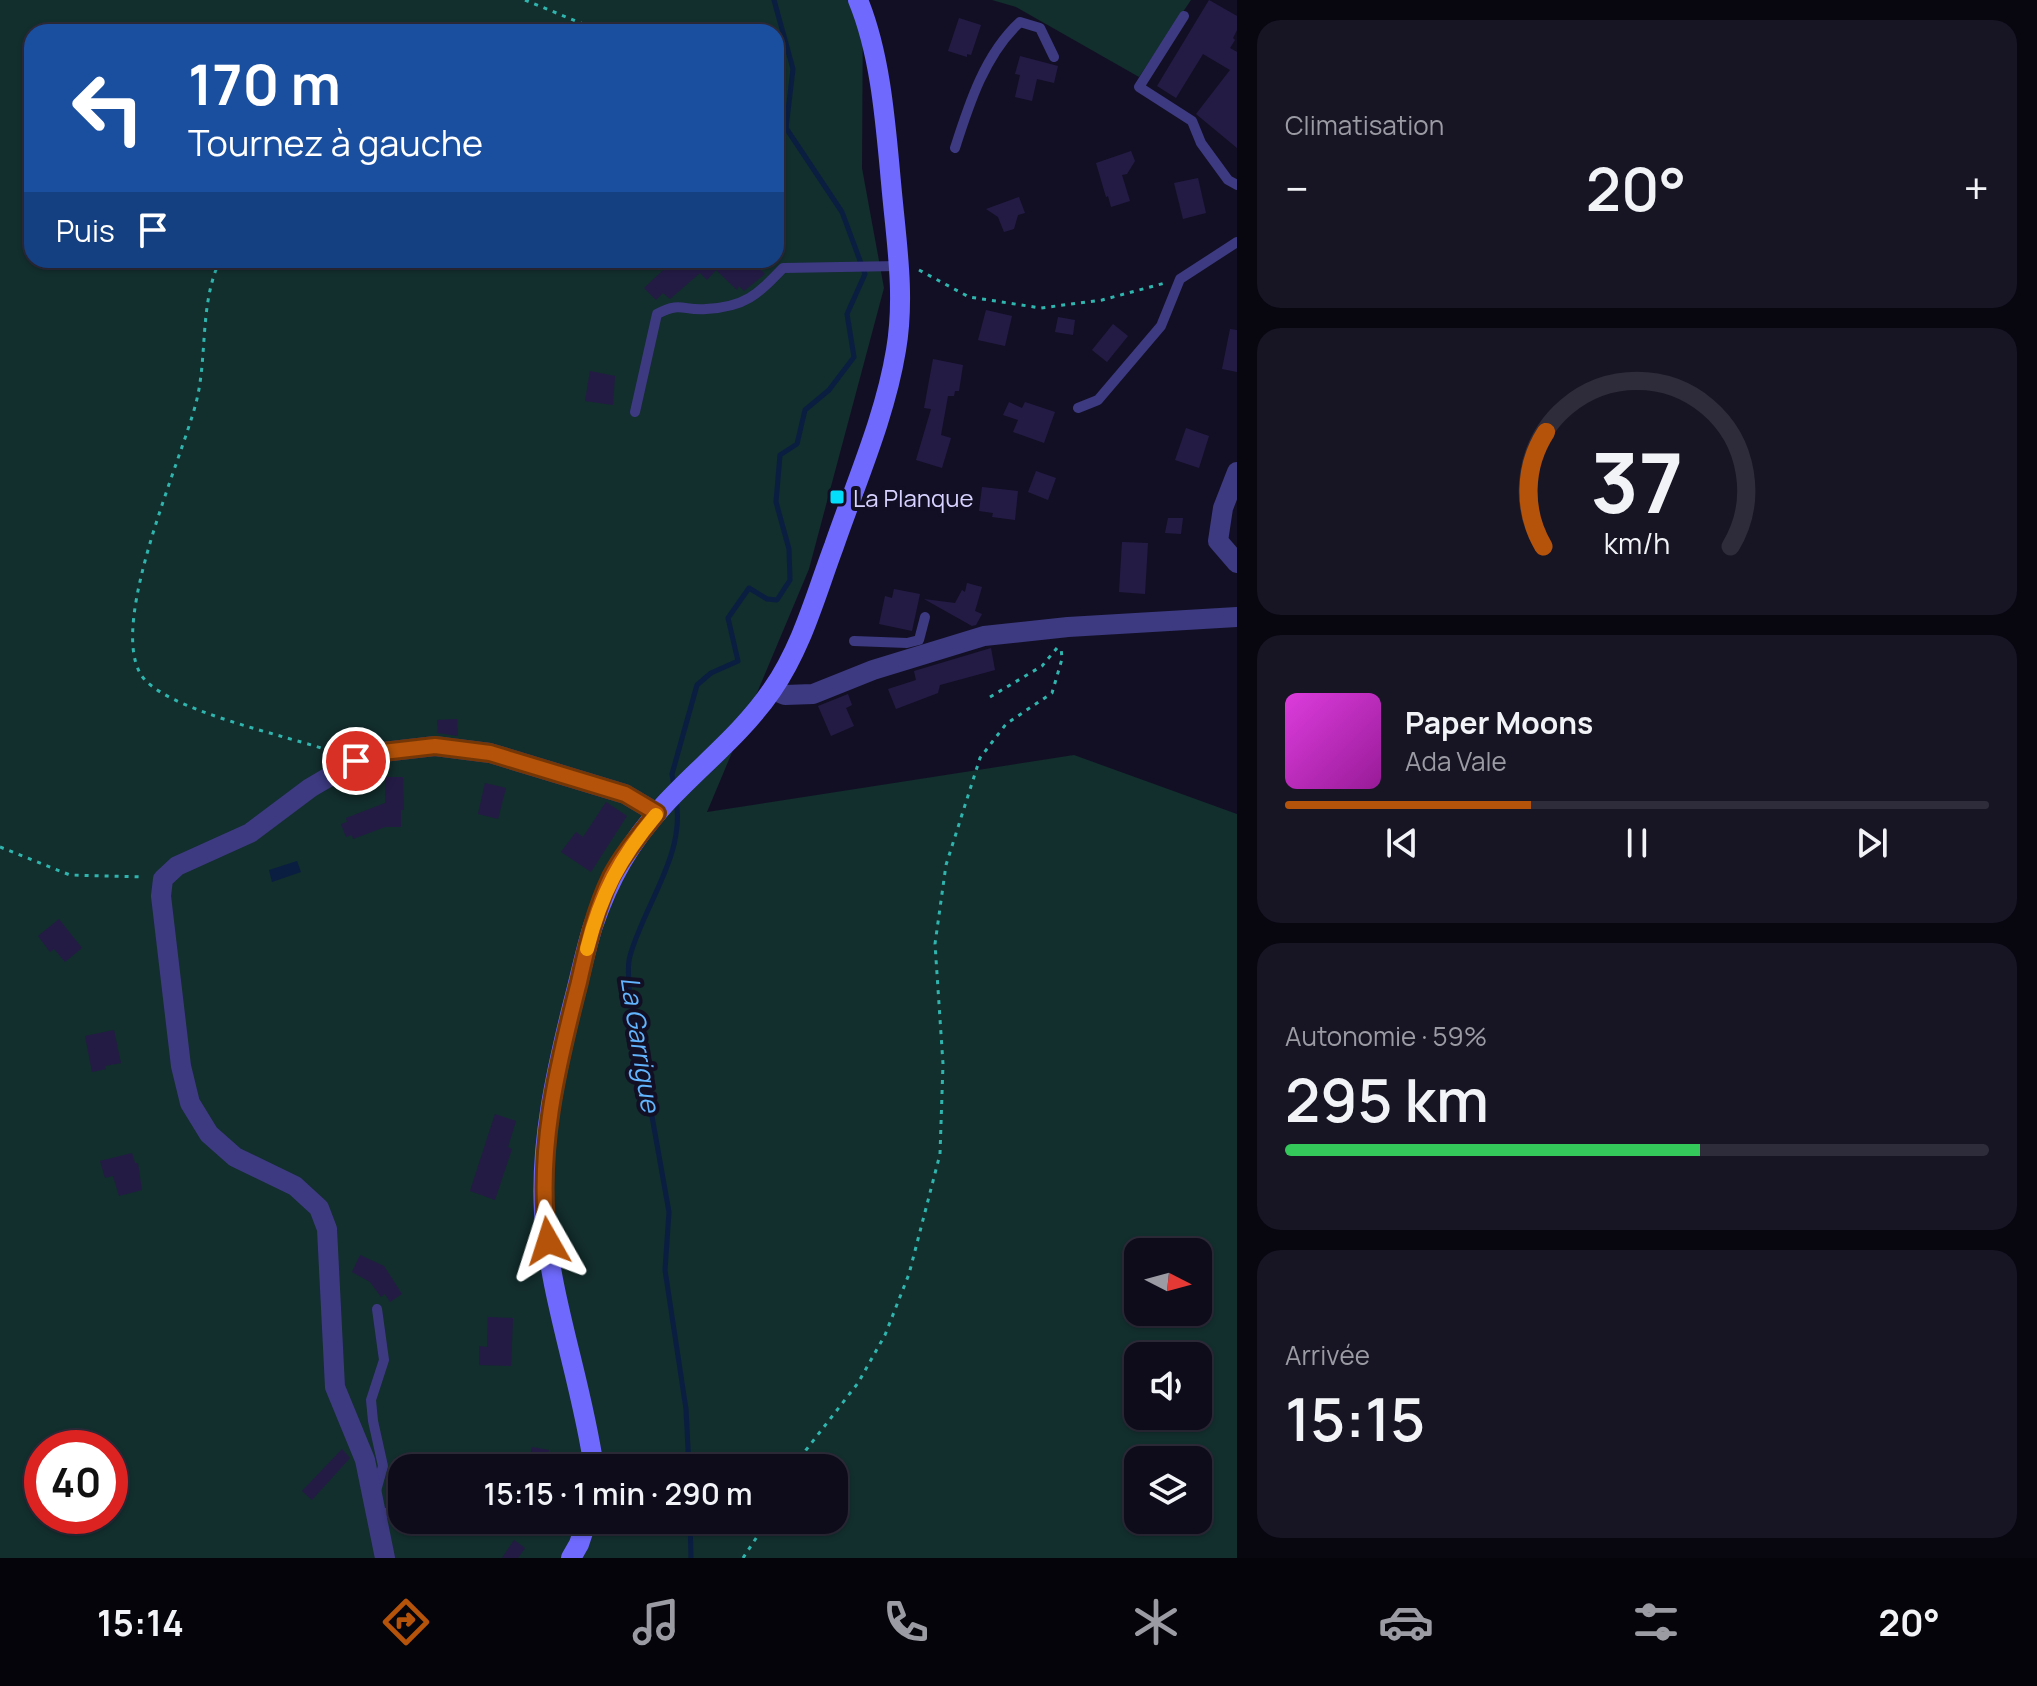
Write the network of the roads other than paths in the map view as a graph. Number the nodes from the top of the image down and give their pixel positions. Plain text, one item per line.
1 (858, 0) edge
2 (1184, 16) dead end
3 (1054, 57) dead end
4 (955, 148) dead end
5 (1237, 185) edge
6 (1237, 242) edge
7 (899, 266) junction
8 (783, 268) edge
9 (784, 268) edge
10 (1078, 408) dead end
11 (635, 412) dead end
12 (1237, 472) edge
13 (1237, 563) edge
14 (925, 617) dead end
15 (1237, 617) edge
16 (854, 641) dead end
17 (773, 690) junction
18 (661, 809) junction
19 (377, 1309) dead end
20 (592, 1454) edge
21 (374, 1507) junction
22 (388, 1510) edge
23 (582, 1534) edge
24 (385, 1558) edge
25 (571, 1558) edge

1 - 7 street
2 - 5 lane
3 - 4 lane
6 - 10 lane
7 - 9 lane
7 - 17 street
8 - 11 lane
12 - 13 street
14 - 16 lane
15 - 17 street
17 - 18 street
18 - 20 street
18 - 21 street
19 - 21 lane
21 - 22 lane
21 - 24 street
23 - 25 street

